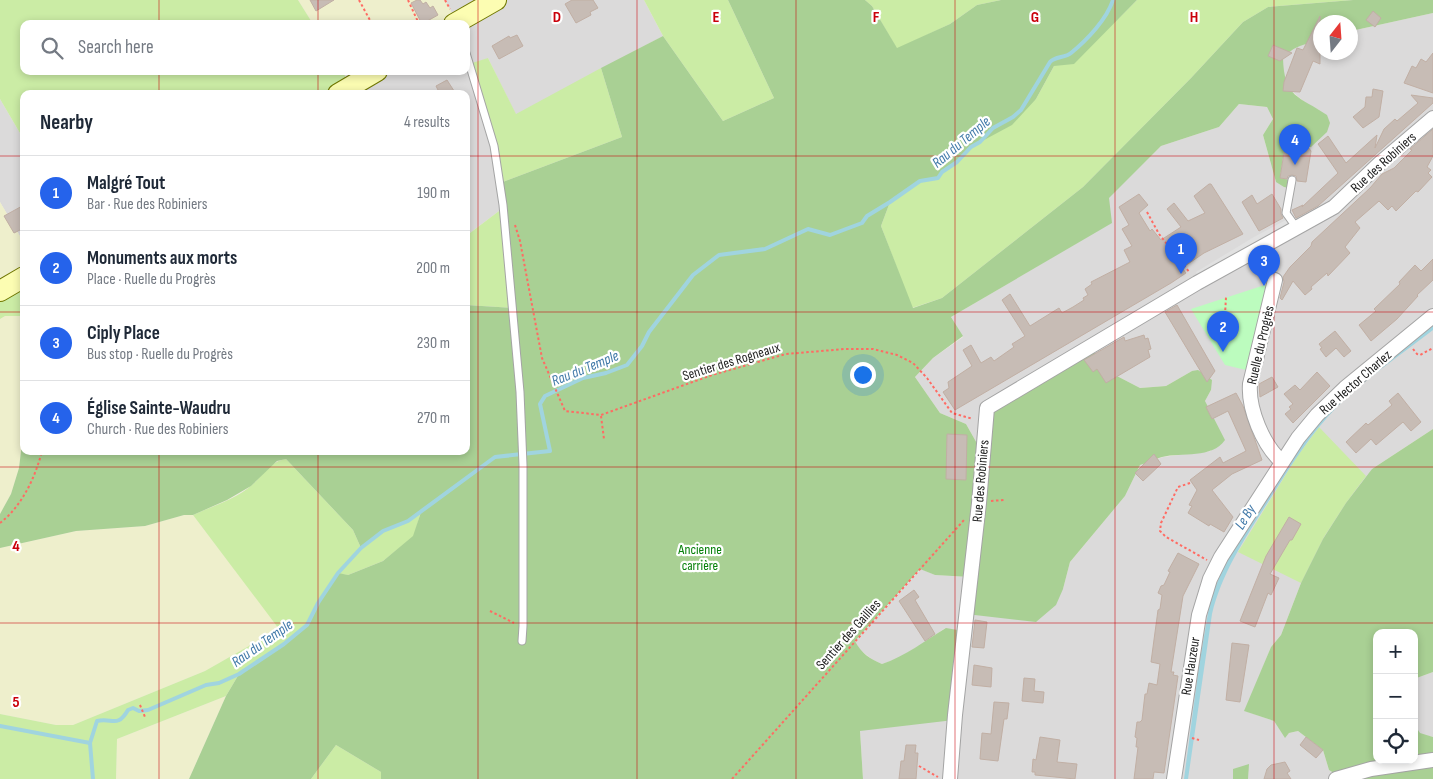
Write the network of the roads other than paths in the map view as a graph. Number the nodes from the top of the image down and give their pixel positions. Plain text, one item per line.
1 (496, 0) edge
2 (461, 20) edge
3 (470, 66) edge
4 (370, 75) edge
5 (345, 90) edge
6 (1433, 118) edge
7 (1292, 180) dead end
8 (1296, 227) junction
9 (20, 279) edge
10 (1276, 280) dead end
11 (0, 291) edge
12 (1433, 316) edge
13 (1282, 462) junction
14 (1219, 561) joint
15 (522, 641) dead end
16 (1433, 760) edge
17 (950, 779) edge
18 (1174, 779) edge
19 (1336, 779) edge

1 - 2 main road
3 - 15 lane
4 - 5 main road
6 - 8 street, Rue des Robiniers
7 - 8 lane
8 - 17 street, Rue des Robiniers
9 - 11 main road
10 - 13 street, Ruelle du Progrès
12 - 13 street, Rue Hector Charlez
13 - 14 street, Rue Hector Charlez
14 - 18 street, Rue Hauzeur
16 - 19 street

